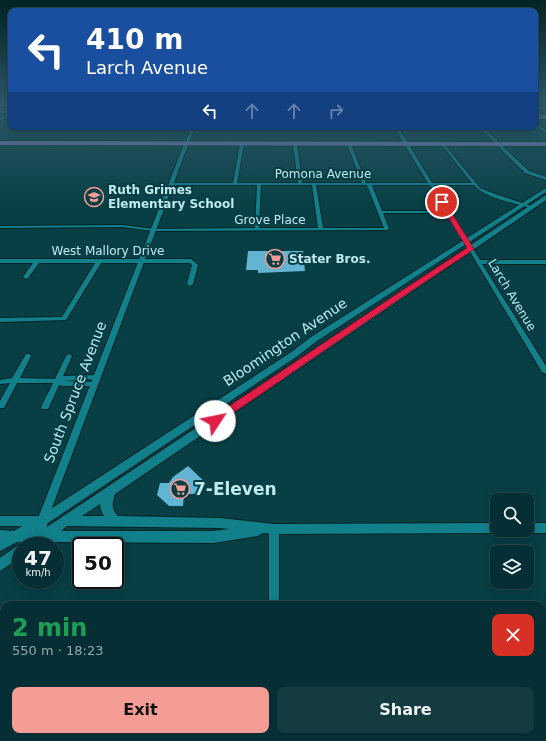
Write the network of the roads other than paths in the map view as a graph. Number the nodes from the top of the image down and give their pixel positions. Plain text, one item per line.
1 (188, 139) edge
2 (403, 139) edge
3 (493, 139) edge
4 (0, 142) edge
5 (187, 142) junction
6 (405, 142) junction
7 (497, 142) junction
8 (546, 142) edge
9 (242, 144) junction
10 (295, 144) junction
11 (349, 144) junction
12 (443, 144) junction
13 (546, 179) edge
14 (172, 184) junction
15 (235, 184) junction
16 (259, 184) junction
17 (300, 184) junction
18 (314, 184) junction
19 (367, 184) junction
20 (430, 184) junction
21 (474, 184) junction
22 (546, 190) edge
23 (546, 197) edge
24 (523, 204) junction
25 (532, 207) junction
26 (380, 212) junction
27 (447, 212) junction
28 (2, 227) edge
29 (321, 229) junction
30 (154, 230) junction
31 (257, 230) junction
32 (0, 231) edge
33 (466, 241) junction
34 (471, 249) junction
35 (0, 261) edge
36 (37, 261) junction
37 (99, 261) junction
38 (142, 261) junction
39 (479, 262) junction
40 (546, 262) edge
41 (26, 277) dead end
42 (190, 284) dead end
43 (366, 306) junction
44 (377, 312) junction
45 (0, 320) edge
46 (293, 355) junction
47 (28, 356) dead end
48 (68, 356) dead end
49 (546, 372) edge
50 (95, 380) junction
51 (16, 381) junction
52 (56, 381) junction
53 (0, 382) edge
54 (267, 386) junction
55 (1, 406) dead end
56 (45, 407) dead end
57 (110, 491) junction
58 (0, 521) edge
59 (42, 521) junction
60 (65, 521) junction
61 (115, 521) junction
62 (490, 528) edge
63 (274, 529) junction
64 (0, 536) edge
65 (14, 536) junction
66 (42, 536) junction
67 (0, 544) edge
68 (12, 556) edge
69 (0, 565) edge
70 (274, 601) edge

1 - 5 street
2 - 6 street, Larch Avenue
3 - 7 street
4 - 5 main road
5 - 6 main road
5 - 9 main road
5 - 14 street, South Spruce Avenue
6 - 7 main road
6 - 11 main road
6 - 12 main road
6 - 20 street, Larch Avenue
7 - 8 main road
7 - 12 main road
7 - 13 street
9 - 10 main road
9 - 15 street
10 - 11 main road
10 - 17 street
11 - 19 street
12 - 21 street
14 - 15 street, Pomona Avenue
14 - 30 street, South Spruce Avenue
15 - 16 street, Pomona Avenue
16 - 17 street, Pomona Avenue
16 - 31 street
17 - 18 street, Pomona Avenue
18 - 19 street, Pomona Avenue
18 - 29 street
19 - 20 street, Pomona Avenue
19 - 26 street
20 - 21 street, Pomona Avenue
20 - 27 street, Larch Avenue
21 - 24 street
22 - 24 main road, Bloomington Avenue
23 - 25 main road, Bloomington Avenue
24 - 25 street
24 - 33 main road, Bloomington Avenue
25 - 34 main road, Bloomington Avenue
26 - 27 street
26 - 29 street, Grove Place
27 - 33 street, Larch Avenue
28 - 30 street, Grove Place
28 - 32 street
29 - 31 street, Grove Place
30 - 31 street, Grove Place
30 - 38 street, South Spruce Avenue
33 - 34 street, Larch Avenue
33 - 43 main road, Bloomington Avenue
34 - 39 street, Larch Avenue
34 - 44 main road, Bloomington Avenue
35 - 36 street, West Mallory Drive
36 - 37 street, West Mallory Drive
36 - 41 street
37 - 38 street, West Mallory Drive
37 - 45 street
38 - 42 street, West Mallory Drive
38 - 50 street, South Spruce Avenue
39 - 40 street
39 - 49 street, Larch Avenue
43 - 44 main road
43 - 46 main road, Bloomington Avenue
44 - 54 main road, Bloomington Avenue
46 - 54 main road
46 - 59 main road, Bloomington Avenue
47 - 51 street
48 - 52 street
50 - 52 street
50 - 59 street, South Spruce Avenue
51 - 52 street
51 - 53 street
51 - 55 street
52 - 56 street
54 - 57 main road, Bloomington Avenue
57 - 60 main road, Bloomington Avenue
57 - 61 main road
58 - 59 main road
59 - 60 main road
59 - 65 main road, Bloomington Avenue
59 - 66 street, South Spruce Avenue
60 - 61 main road
60 - 66 main road, Bloomington Avenue
61 - 63 main road
62 - 63 main road
63 - 66 main road
63 - 70 street
64 - 65 main road
65 - 66 main road
65 - 67 main road, Bloomington Avenue
68 - 69 main road

